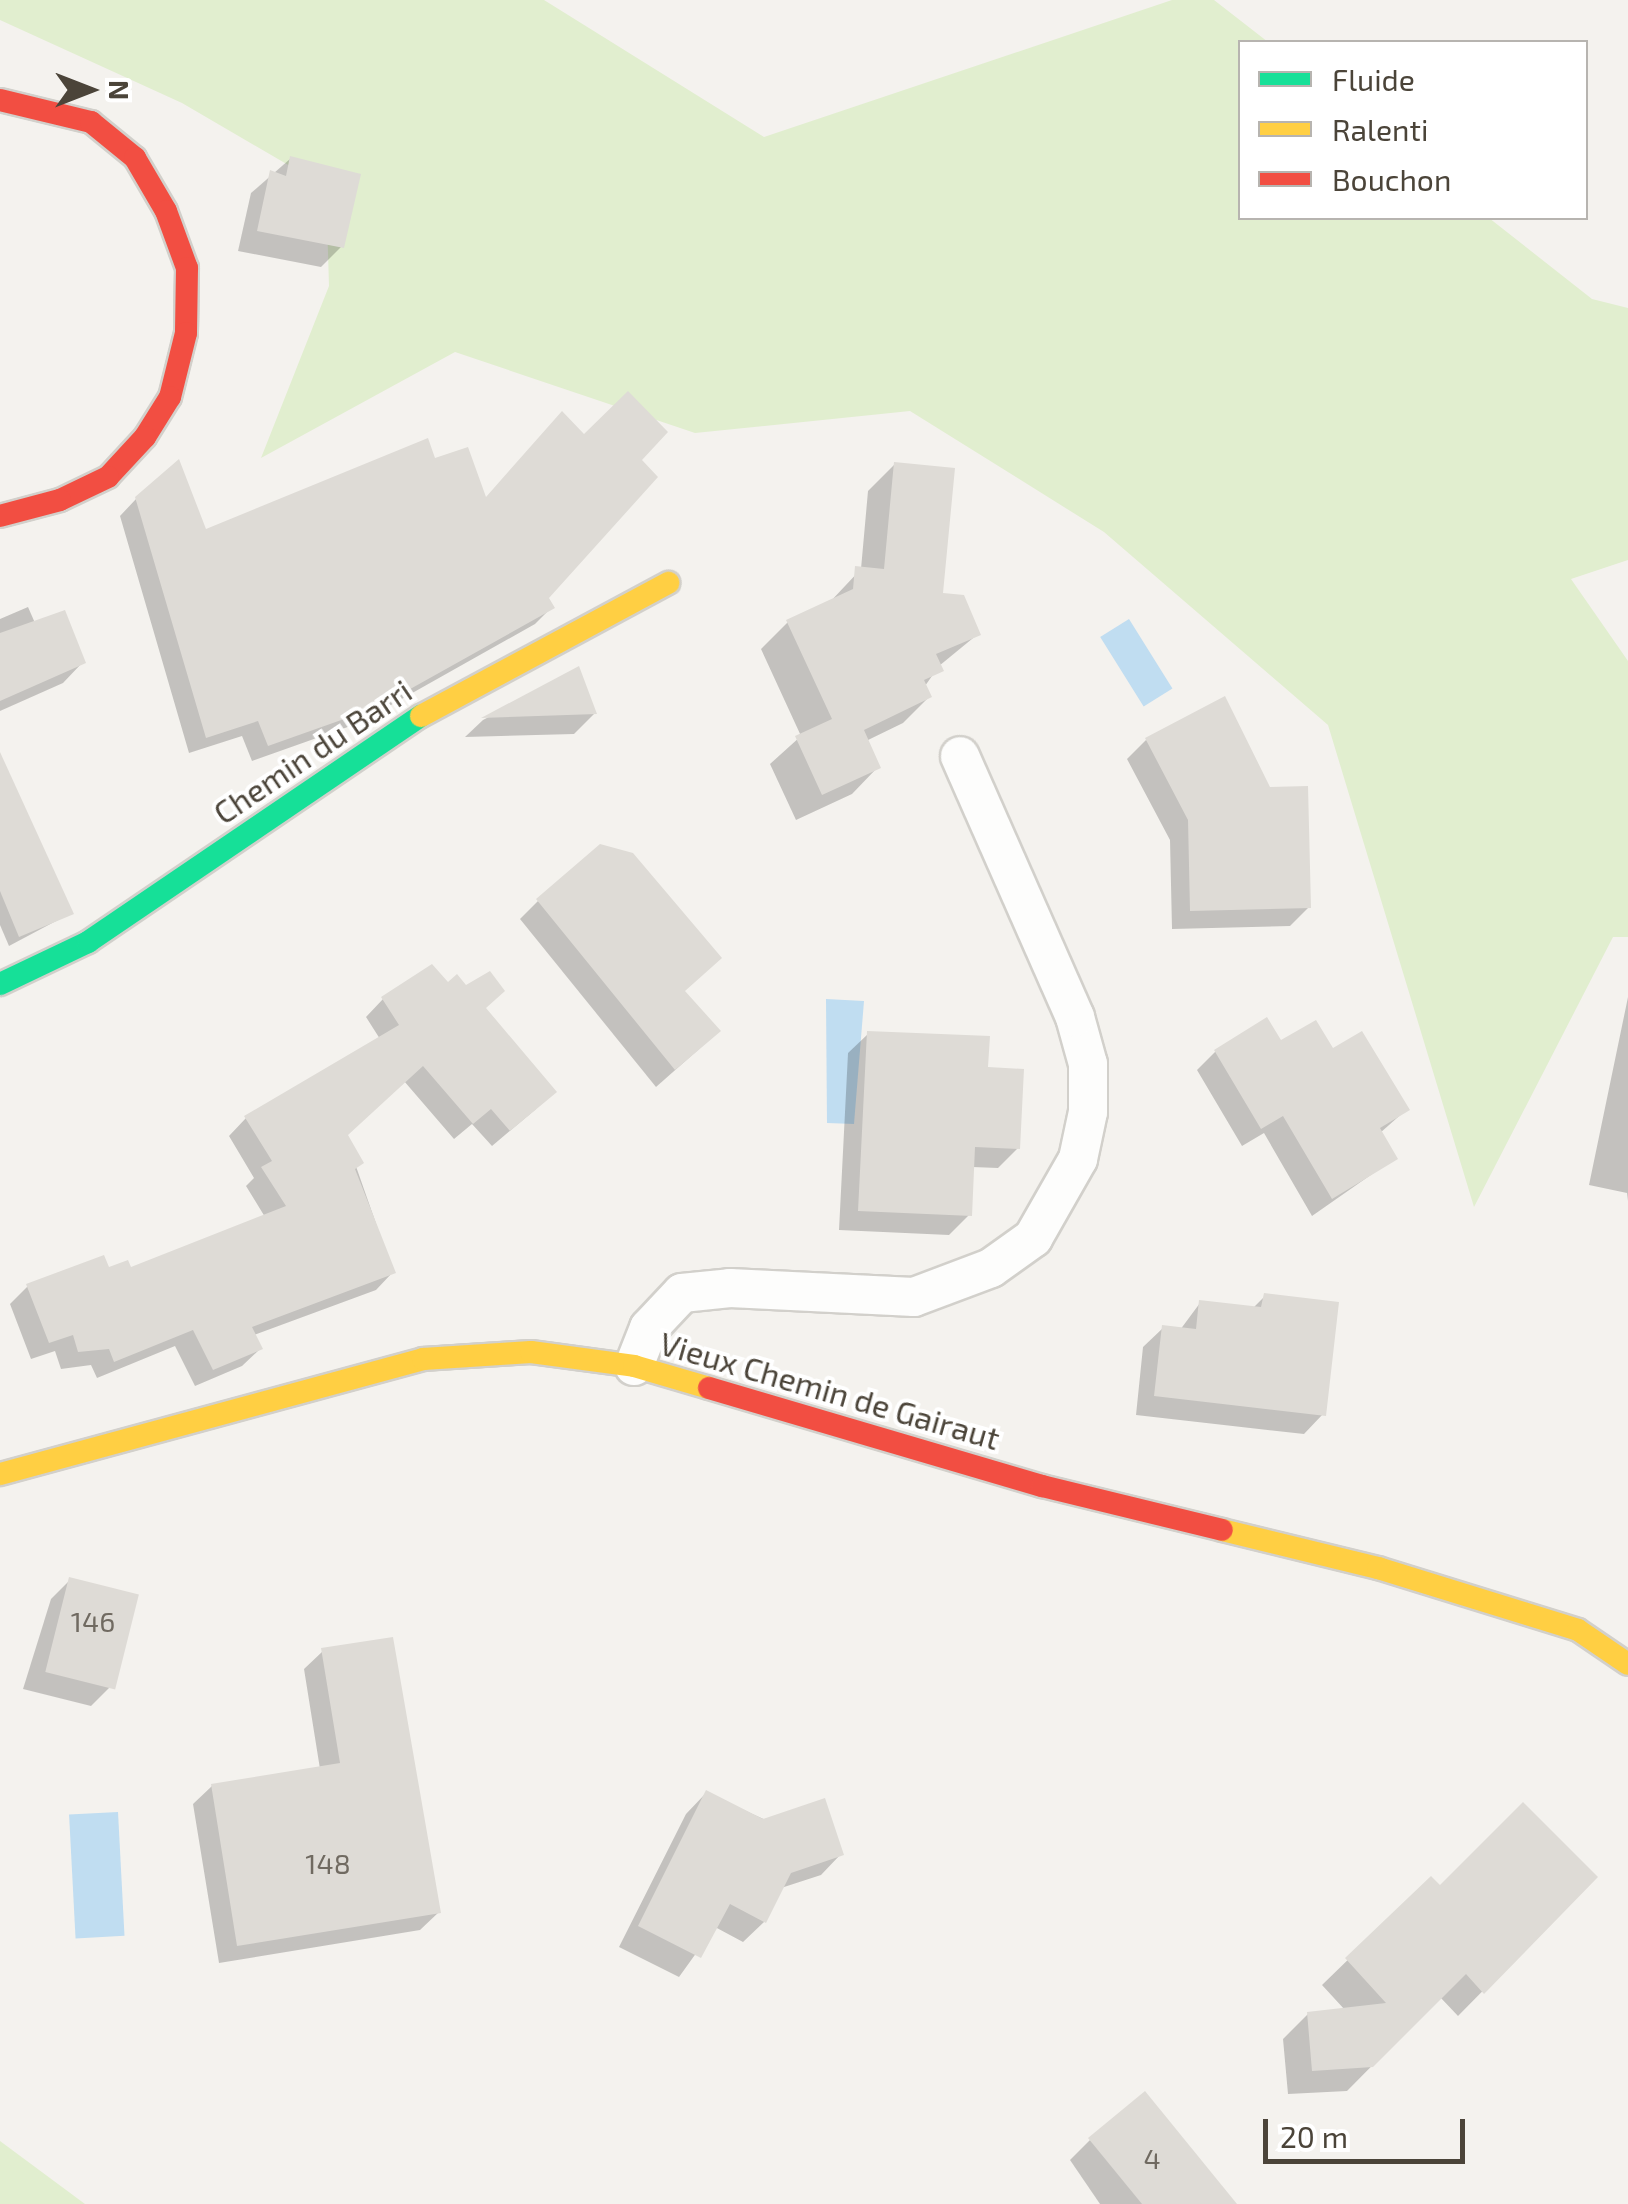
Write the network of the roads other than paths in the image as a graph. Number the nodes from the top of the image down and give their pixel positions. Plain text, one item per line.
1 (0, 100) edge
2 (0, 516) edge
3 (668, 583) dead end
4 (960, 756) dead end
5 (0, 984) edge
6 (634, 1366) junction
7 (0, 1474) edge
8 (1628, 1664) edge

1 - 2 street
3 - 5 street, Chemin du Barri
4 - 6 lane
6 - 7 street, Vieux Chemin de Gairaut
6 - 8 street, Vieux Chemin de Gairaut

